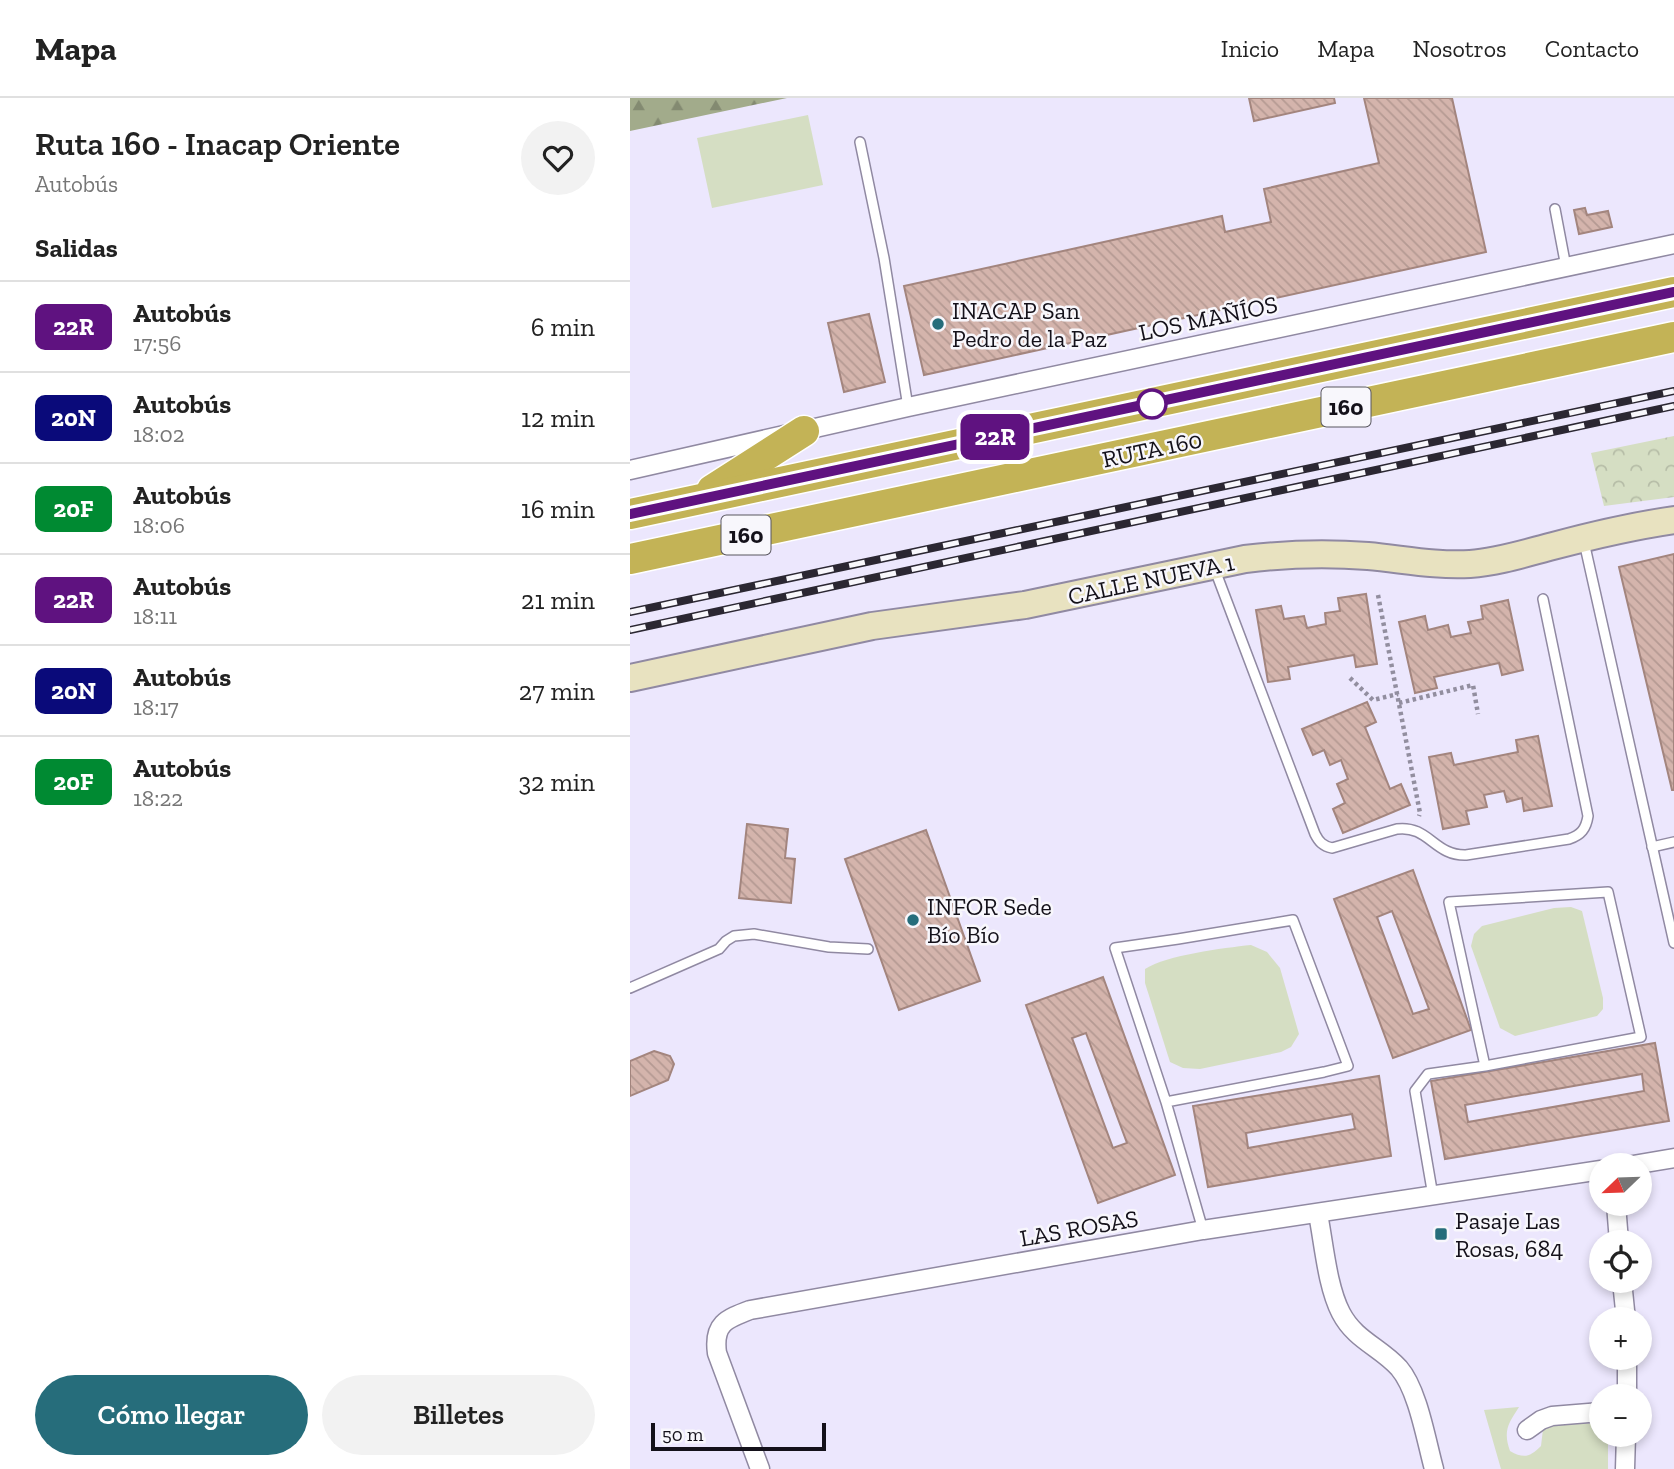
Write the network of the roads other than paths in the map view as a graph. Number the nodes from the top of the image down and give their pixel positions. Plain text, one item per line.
1 (860, 142) dead end
2 (1555, 209) dead end
3 (1674, 244) edge
4 (1566, 267) junction
5 (1674, 292) edge
6 (1674, 337) edge
7 (908, 407) junction
8 (804, 431) junction
9 (630, 470) edge
10 (697, 500) junction
11 (630, 514) edge
12 (1674, 520) edge
13 (1583, 538) junction
14 (630, 559) edge
15 (1214, 565) junction
16 (1542, 599) dead end
17 (630, 678) edge
18 (1674, 842) edge
19 (1652, 847) junction
20 (1674, 943) edge
21 (868, 949) dead end
22 (630, 988) edge
23 (1485, 1066) junction
24 (1166, 1102) junction
25 (1674, 1158) edge
26 (1652, 1162) edge
27 (1589, 1172) edge
28 (1433, 1196) junction
29 (1318, 1214) junction
30 (1203, 1230) junction
31 (1589, 1413) edge
32 (1527, 1430) dead end
33 (1626, 1447) edge
34 (760, 1469) edge
35 (1434, 1469) edge
36 (1625, 1469) edge

1 - 7 lane
2 - 4 lane
3 - 4 street, LOS MAÑÍOS
4 - 7 street, LOS MAÑÍOS
5 - 10 highway, RUTA 160 / 160
6 - 14 highway, RUTA 160 / 160
7 - 8 street, LOS MAÑÍOS
8 - 9 street, LOS MAÑÍOS
8 - 10 highway
10 - 11 highway, RUTA 160 / 160
12 - 13 main road, CALLE NUEVA 1
13 - 15 main road, CALLE NUEVA 1
13 - 19 lane
15 - 16 lane
15 - 17 main road, CALLE NUEVA 1
18 - 19 lane
19 - 20 lane
21 - 22 lane
23 - 23 lane
23 - 28 lane
24 - 24 lane
24 - 30 lane
25 - 26 street
27 - 28 street, LAS ROSAS
28 - 29 street, LAS ROSAS
29 - 30 street, LAS ROSAS
29 - 35 street
30 - 34 street, LAS ROSAS
31 - 32 street
33 - 36 street

